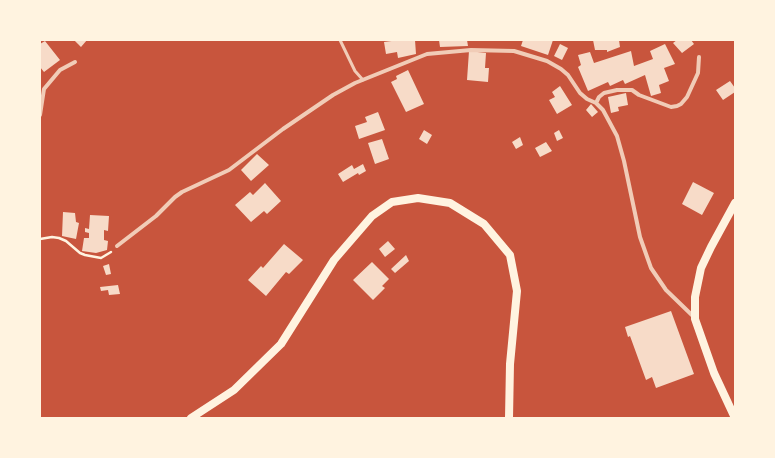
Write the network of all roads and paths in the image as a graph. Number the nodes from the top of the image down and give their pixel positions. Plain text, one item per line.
1 (340, 40) edge
2 (699, 57) dead end
3 (75, 62) dead end
4 (363, 80) junction
5 (40, 85) edge
6 (44, 89) junction
7 (596, 103) junction
8 (40, 115) edge
9 (735, 203) edge
10 (40, 239) edge
11 (116, 246) joint
12 (695, 319) junction
13 (191, 418) edge
14 (509, 418) edge
15 (734, 418) edge

1 - 4 lane
2 - 7 street
3 - 6 street
4 - 7 street
4 - 11 street
5 - 6 street
6 - 8 street
7 - 12 street
9 - 12 main road
10 - 11 path
12 - 15 main road
13 - 14 main road

